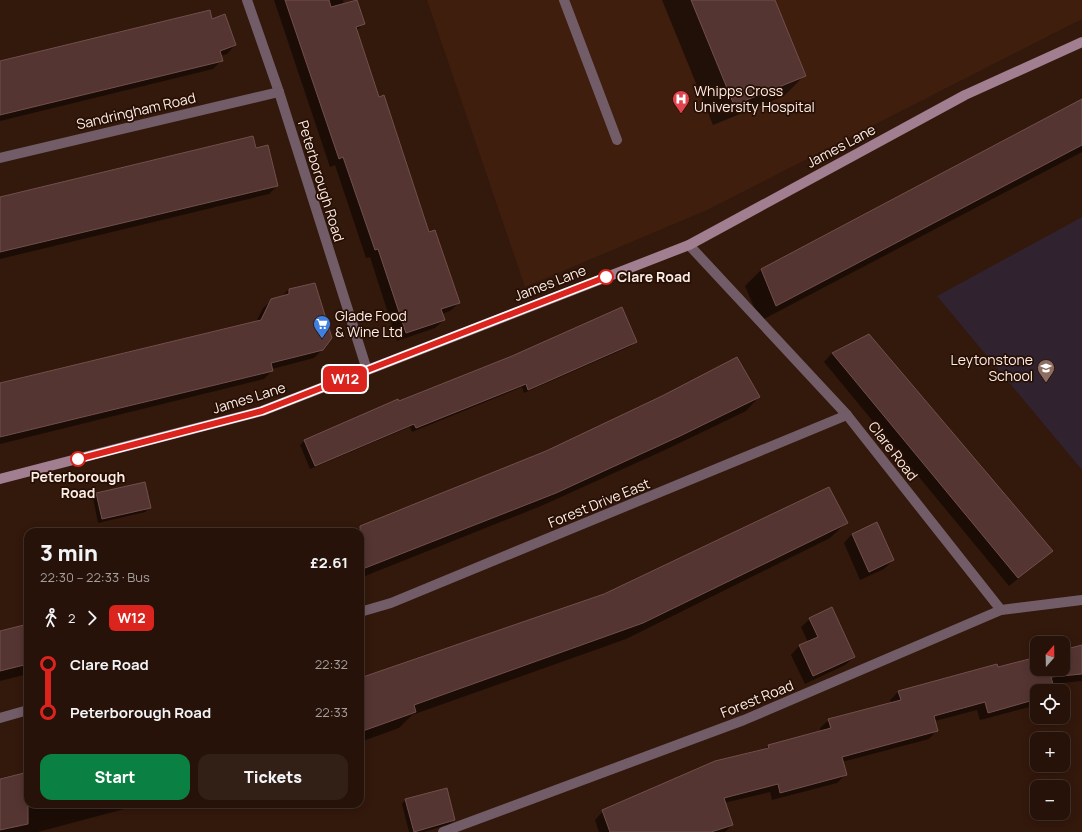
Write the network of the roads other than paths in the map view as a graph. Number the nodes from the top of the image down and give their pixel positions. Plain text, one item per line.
1 (247, 0) edge
2 (564, 0) edge
3 (1082, 42) edge
4 (279, 92) junction
5 (617, 140) dead end
6 (0, 158) edge
7 (689, 244) junction
8 (366, 370) junction
9 (847, 415) junction
10 (0, 479) edge
11 (1082, 600) edge
12 (1001, 610) junction
13 (364, 611) edge
14 (24, 711) edge
15 (0, 718) edge
16 (443, 832) edge

1 - 4 street, Peterborough Road
2 - 5 street
3 - 7 street, James Lane
4 - 6 street, Sandringham Road
4 - 8 street, Peterborough Road
7 - 8 street, James Lane
7 - 9 street, Clare Road
8 - 10 street, James Lane
9 - 12 street, Clare Road
9 - 13 street, Forest Drive East
11 - 12 street, Forest Road
12 - 16 street, Forest Road
14 - 15 street

